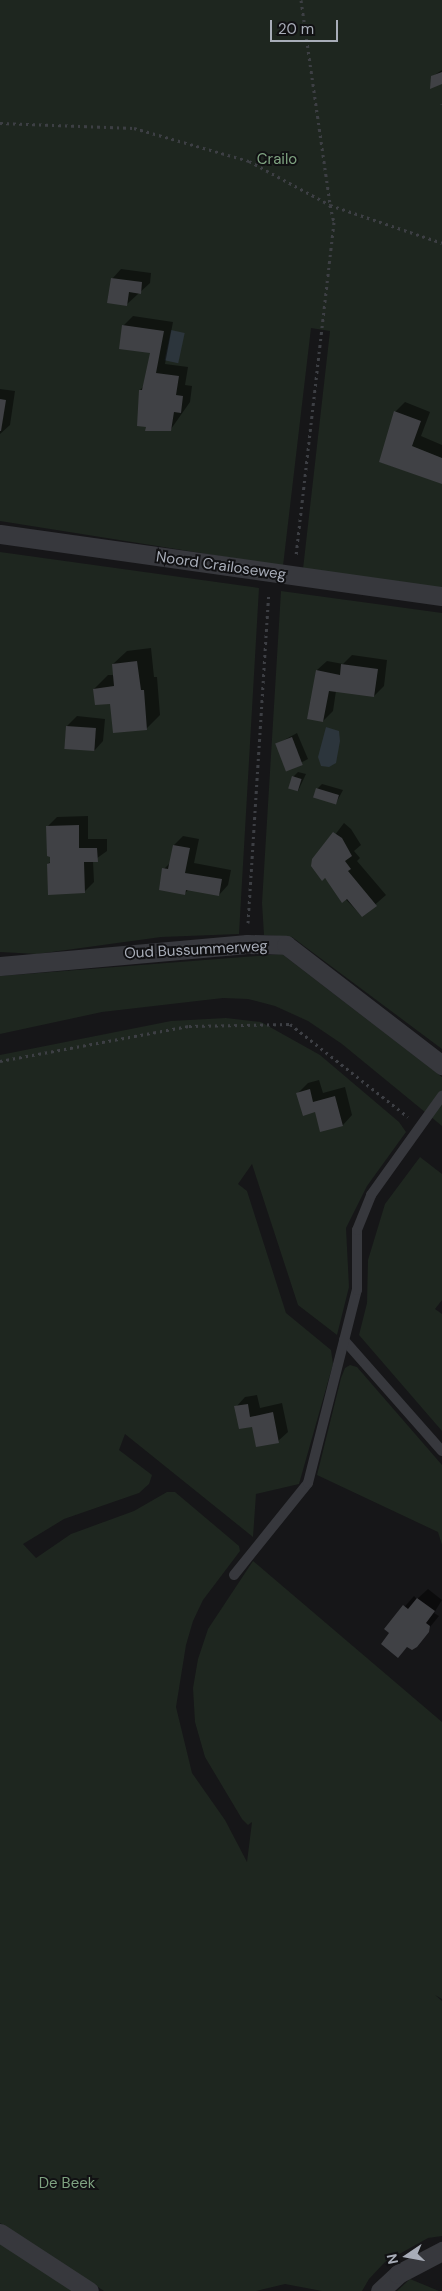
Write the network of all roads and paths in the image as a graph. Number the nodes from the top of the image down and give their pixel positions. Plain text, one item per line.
1 (301, 0) edge
2 (0, 124) edge
3 (330, 205) junction
4 (442, 243) edge
5 (0, 534) edge
6 (270, 574) junction
7 (294, 577) junction
8 (442, 596) edge
9 (247, 944) junction
10 (0, 966) edge
11 (0, 1061) edge
12 (442, 1065) edge
13 (442, 1096) edge
14 (420, 1126) junction
15 (344, 1340) junction
16 (442, 1451) edge
17 (234, 1574) dead end
18 (0, 2233) edge
19 (442, 2251) edge
20 (89, 2291) edge
21 (380, 2291) edge

1 - 3 path
2 - 3 path
3 - 4 path
3 - 7 path
5 - 6 street, Noord Crailoseweg
6 - 7 street, Noord Crailoseweg
6 - 9 path
7 - 8 street, Noord Crailoseweg
9 - 10 street, Oud Bussummerweg
9 - 12 street, Oud Bussummerweg
11 - 14 path
13 - 14 lane
14 - 15 lane
15 - 16 lane
15 - 17 lane
18 - 20 street
19 - 21 street

